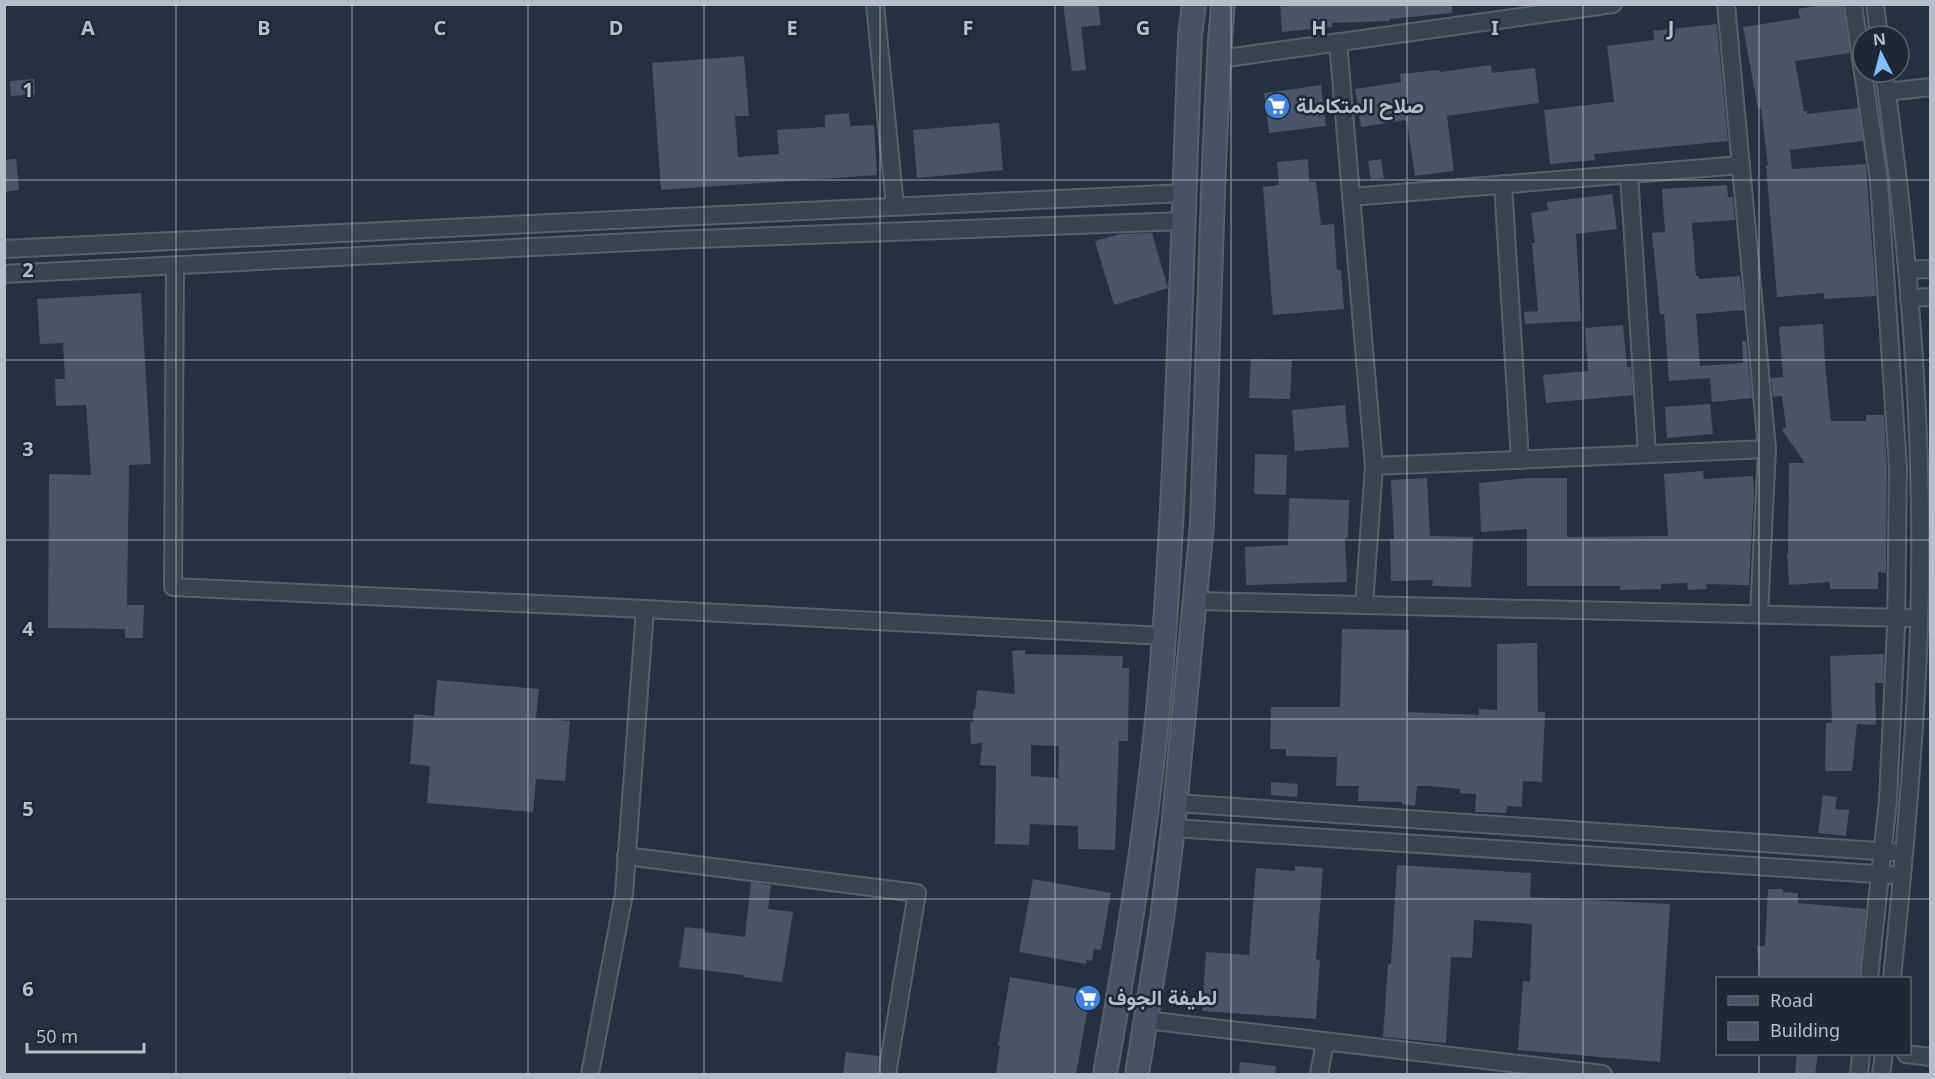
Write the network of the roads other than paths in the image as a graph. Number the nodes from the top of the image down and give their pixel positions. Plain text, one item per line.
1 (875, 4) edge
2 (1194, 4) edge
3 (1223, 4) edge
4 (1613, 4) edge
5 (1726, 4) edge
6 (1853, 4) edge
7 (1875, 4) edge
8 (1878, 24) edge
9 (1338, 42) junction
10 (1219, 59) junction
11 (1886, 84) edge
12 (1930, 87) edge
13 (1887, 92) junction
14 (1741, 165) junction
15 (1629, 174) junction
16 (1503, 184) junction
17 (1184, 193) junction
18 (1351, 197) junction
19 (895, 206) junction
20 (1183, 221) junction
21 (4, 249) edge
22 (175, 266) junction
23 (1930, 269) edge
24 (1907, 270) junction
25 (4, 274) edge
26 (1930, 297) edge
27 (1909, 298) junction
28 (1767, 449) junction
29 (1647, 454) junction
30 (1520, 460) junction
31 (1374, 466) junction
32 (1195, 602) junction
33 (1364, 605) junction
34 (645, 609) junction
35 (1759, 614) junction
36 (1896, 618) junction
37 (1919, 618) junction
38 (1164, 636) junction
39 (1176, 803) junction
40 (1173, 828) junction
41 (1882, 851) junction
42 (1905, 853) junction
43 (626, 856) junction
44 (1880, 874) junction
45 (1903, 876) junction
46 (1869, 977) edge
47 (1892, 977) edge
48 (1146, 1020) junction
49 (1325, 1042) junction
50 (1911, 1054) edge
51 (1862, 1055) edge
52 (1884, 1055) edge
53 (1930, 1058) edge
54 (590, 1074) edge
55 (887, 1074) edge
56 (1105, 1074) edge
57 (1137, 1074) edge
58 (1319, 1074) edge
59 (1603, 1074) edge
60 (1859, 1074) edge
61 (1881, 1074) edge

1 - 19 street
2 - 17 street
3 - 10 street
4 - 9 street
5 - 14 street
6 - 36 street
7 - 8 street
9 - 10 street
9 - 18 street
10 - 32 street
11 - 13 street
12 - 13 street
13 - 24 street
14 - 15 street
14 - 28 street
15 - 16 street
15 - 29 street
16 - 18 street
16 - 30 street
17 - 19 street
17 - 20 street
18 - 31 street
19 - 21 street
20 - 22 street
20 - 38 street
22 - 25 street
22 - 34 street
23 - 24 street
24 - 27 street
26 - 27 street
27 - 37 street
28 - 29 street
28 - 35 street
29 - 30 street
30 - 31 street
31 - 33 street
32 - 33 street
32 - 39 street
33 - 35 street
34 - 38 street
34 - 43 street
35 - 36 street
36 - 37 street
36 - 41 street
37 - 42 street
38 - 56 street
39 - 40 street
39 - 41 street
40 - 44 street
40 - 48 street
41 - 42 street
41 - 44 street
42 - 45 street
43 - 54 street
43 - 55 street
44 - 45 street
44 - 46 street
45 - 47 street
48 - 49 street
48 - 57 street
49 - 58 street
49 - 59 street
50 - 53 street
51 - 60 street
52 - 61 street

